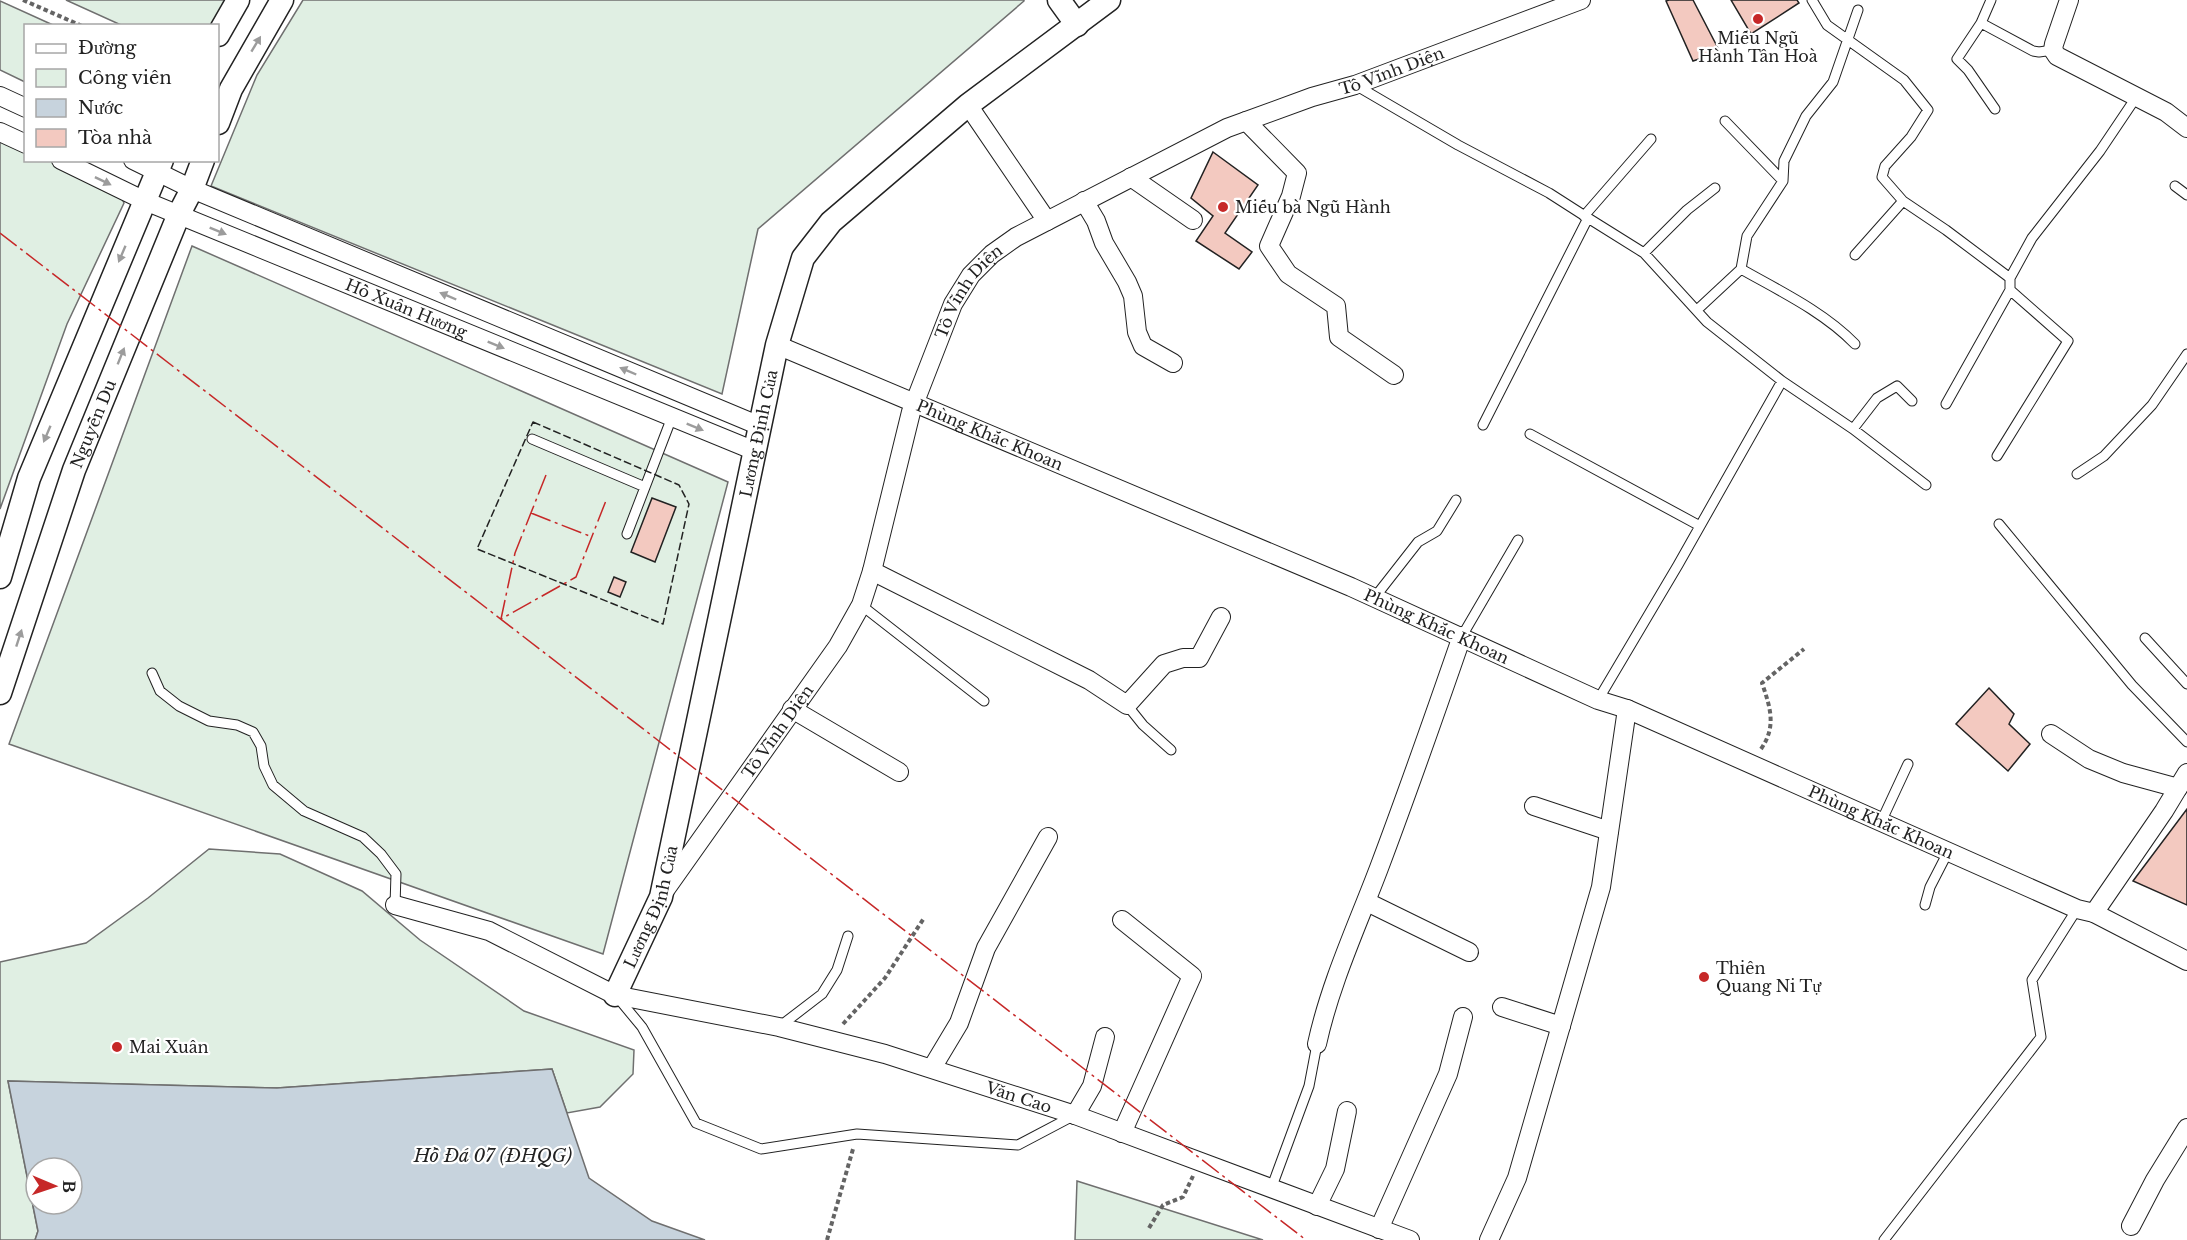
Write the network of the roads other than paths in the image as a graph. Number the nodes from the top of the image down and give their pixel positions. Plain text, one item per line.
1 (238, 0) edge
2 (282, 0) edge
3 (1059, 0) edge
4 (1109, 0) edge
5 (1581, 0) edge
6 (1812, 0) edge
7 (1991, 0) edge
8 (2069, 0) edge
9 (1858, 10) dead end
10 (1982, 23) junction
11 (1077, 25) junction
12 (219, 33) edge
13 (1848, 40) junction
14 (2054, 50) junction
15 (1355, 85) junction
16 (224, 86) edge
17 (0, 96) edge
18 (2137, 96) junction
19 (968, 105) junction
20 (24, 107) edge
21 (1995, 109) dead end
22 (219, 117) edge
23 (1246, 121) junction
24 (1725, 121) dead end
25 (2187, 128) edge
26 (0, 132) edge
27 (1651, 139) dead end
28 (24, 143) edge
29 (65, 162) edge
30 (141, 162) edge
31 (202, 162) edge
32 (160, 167) edge
33 (1131, 177) junction
34 (1783, 181) junction
35 (2175, 186) dead end
36 (1715, 188) dead end
37 (192, 189) junction
38 (2187, 195) edge
39 (145, 201) junction
40 (1084, 201) junction
41 (1903, 201) junction
42 (179, 214) junction
43 (1586, 217) junction
44 (1193, 220) dead end
45 (1047, 221) junction
46 (1644, 253) junction
47 (1854, 255) dead end
48 (1742, 269) junction
49 (2010, 278) junction
50 (2010, 290) junction
51 (1697, 310) junction
52 (1855, 344) dead end
53 (777, 345) junction
54 (2187, 354) edge
55 (1173, 363) dead end
56 (1394, 375) dead end
57 (1782, 381) junction
58 (1912, 400) dead end
59 (915, 403) junction
60 (1946, 404) dead end
61 (672, 417) junction
62 (1483, 425) dead end
63 (760, 426) junction
64 (1853, 429) junction
65 (1530, 434) dead end
66 (532, 438) dead end
67 (755, 451) junction
68 (1997, 456) dead end
69 (2077, 474) dead end
70 (1926, 485) dead end
71 (645, 487) junction
72 (1456, 500) dead end
73 (1999, 524) dead end
74 (1700, 526) junction
75 (627, 534) dead end
76 (1518, 540) dead end
77 (872, 572) junction
78 (0, 578) edge
79 (1375, 597) junction
80 (861, 605) junction
81 (1221, 617) dead end
82 (1462, 636) junction
83 (2145, 638) dead end
84 (153, 673) dead end
85 (2187, 684) edge
86 (0, 693) edge
87 (1598, 700) junction
88 (984, 701) dead end
89 (1127, 705) junction
90 (792, 709) junction
91 (1627, 709) junction
92 (2051, 734) dead end
93 (2187, 742) edge
94 (1172, 750) dead end
95 (1908, 764) dead end
96 (899, 772) dead end
97 (2182, 780) edge
98 (1534, 806) dead end
99 (1881, 822) junction
100 (1609, 831) junction
101 (1048, 837) dead end
102 (1948, 852) junction
103 (661, 897) junction
104 (1366, 902) junction
105 (395, 904) joint
106 (1925, 905) dead end
107 (2085, 911) junction
108 (1122, 920) dead end
109 (848, 936) dead end
110 (1469, 952) dead end
111 (2187, 961) edge
112 (615, 995) junction
113 (1502, 1007) dead end
114 (1463, 1017) dead end
115 (1561, 1026) junction
116 (778, 1027) junction
117 (1105, 1037) dead end
118 (1317, 1044) joint
119 (932, 1068) junction
120 (1347, 1111) dead end
121 (1075, 1115) junction
122 (2187, 1128) edge
123 (1122, 1133) junction
124 (1271, 1189) junction
125 (1317, 1206) junction
126 (2131, 1226) dead end
127 (1379, 1229) junction
128 (1410, 1240) edge
129 (1489, 1240) edge
130 (1884, 1240) edge

1 - 12 street
16 -> 2 street
3 - 11 street
4 - 11 street, Lương Định Của
5 - 15 street, Tô Vĩnh Diện
6 - 13 lane
7 - 10 lane
8 - 14 street
9 - 13 lane
10 - 14 lane
10 - 21 lane
11 - 19 street, Lương Định Của
13 - 34 lane
13 - 41 lane
14 - 18 street
15 - 23 street, Tô Vĩnh Diện
15 - 43 lane
16 - 22 street
17 - 20 street
18 - 25 street
18 - 49 lane
19 - 45 street
19 - 53 street, Lương Định Của
23 - 33 street, Tô Vĩnh Diện
23 - 56 street
24 - 34 lane
26 - 28 street
27 - 43 lane
29 -> 39 street, Hồ Xuân Hương
30 - 32 street, Hồ Xuân Hương
31 - 37 street, Nguyễn Du
32 - 37 street, Hồ Xuân Hương
32 - 39 street
33 - 40 street, Tô Vĩnh Diện
33 - 44 street
34 - 48 lane
35 - 38 lane
36 - 46 lane
37 - 42 street, Nguyễn Du
63 -> 37 street, Hồ Xuân Hương
39 - 42 street, Hồ Xuân Hương
39 -> 78 street
40 - 45 street, Tô Vĩnh Diện
40 - 55 street
41 - 47 lane
41 - 49 lane
42 -> 61 street, Hồ Xuân Hương
86 -> 42 street, Nguyễn Du
43 - 46 lane
43 - 62 lane
45 - 59 street, Tô Vĩnh Diện
46 - 51 lane
48 - 51 lane
48 - 52 lane
49 - 50 lane
50 - 60 lane
50 - 68 lane
51 - 57 lane
53 - 59 street, Phùng Khắc Khoan
53 - 63 street, Lương Định Của
54 - 69 lane
57 - 64 lane
57 - 74 lane
58 - 64 lane
59 - 77 street, Tô Vĩnh Diện
59 - 79 street, Phùng Khắc Khoan
61 -> 67 street, Hồ Xuân Hương
61 - 71 lane
63 - 67 street, Lương Định Của
64 - 70 lane
65 - 74 lane
66 - 71 lane
67 - 103 street, Lương Định Của
71 - 75 lane
72 - 79 lane
73 - 93 lane
74 - 87 lane
76 - 82 lane
77 - 80 street, Tô Vĩnh Diện
77 - 89 street
79 - 82 street, Phùng Khắc Khoan
80 - 88 lane
80 - 90 street, Tô Vĩnh Diện
81 - 89 street
82 - 87 street, Phùng Khắc Khoan
82 - 104 street
83 - 85 lane
84 - 105 lane
87 - 91 street, Phùng Khắc Khoan
89 - 94 lane
90 - 96 street
90 - 103 street, Tô Vĩnh Diện
91 - 99 street, Phùng Khắc Khoan
91 - 100 street
92 - 97 street
95 - 99 lane
97 - 107 street
98 - 100 street
99 - 102 street, Phùng Khắc Khoan
100 - 115 street
101 - 119 street
102 - 106 lane
102 - 107 street, Phùng Khắc Khoan
103 - 112 street, Lương Định Của
104 - 110 street
104 - 118 street
105 - 112 street, Văn Cao
107 - 111 street, Phùng Khắc Khoan
107 - 130 lane
108 - 123 street
109 - 116 lane
112 - 116 street, Văn Cao
112 - 121 lane
113 - 115 street
114 - 127 street
115 - 129 street
116 - 119 street, Văn Cao
117 - 121 street
118 - 124 lane
119 - 121 street, Văn Cao
120 - 125 street
121 - 123 street, Văn Cao
122 - 126 street
123 - 124 street, Văn Cao
124 - 125 street, Văn Cao
125 - 127 street, Văn Cao
127 - 128 street, Văn Cao

